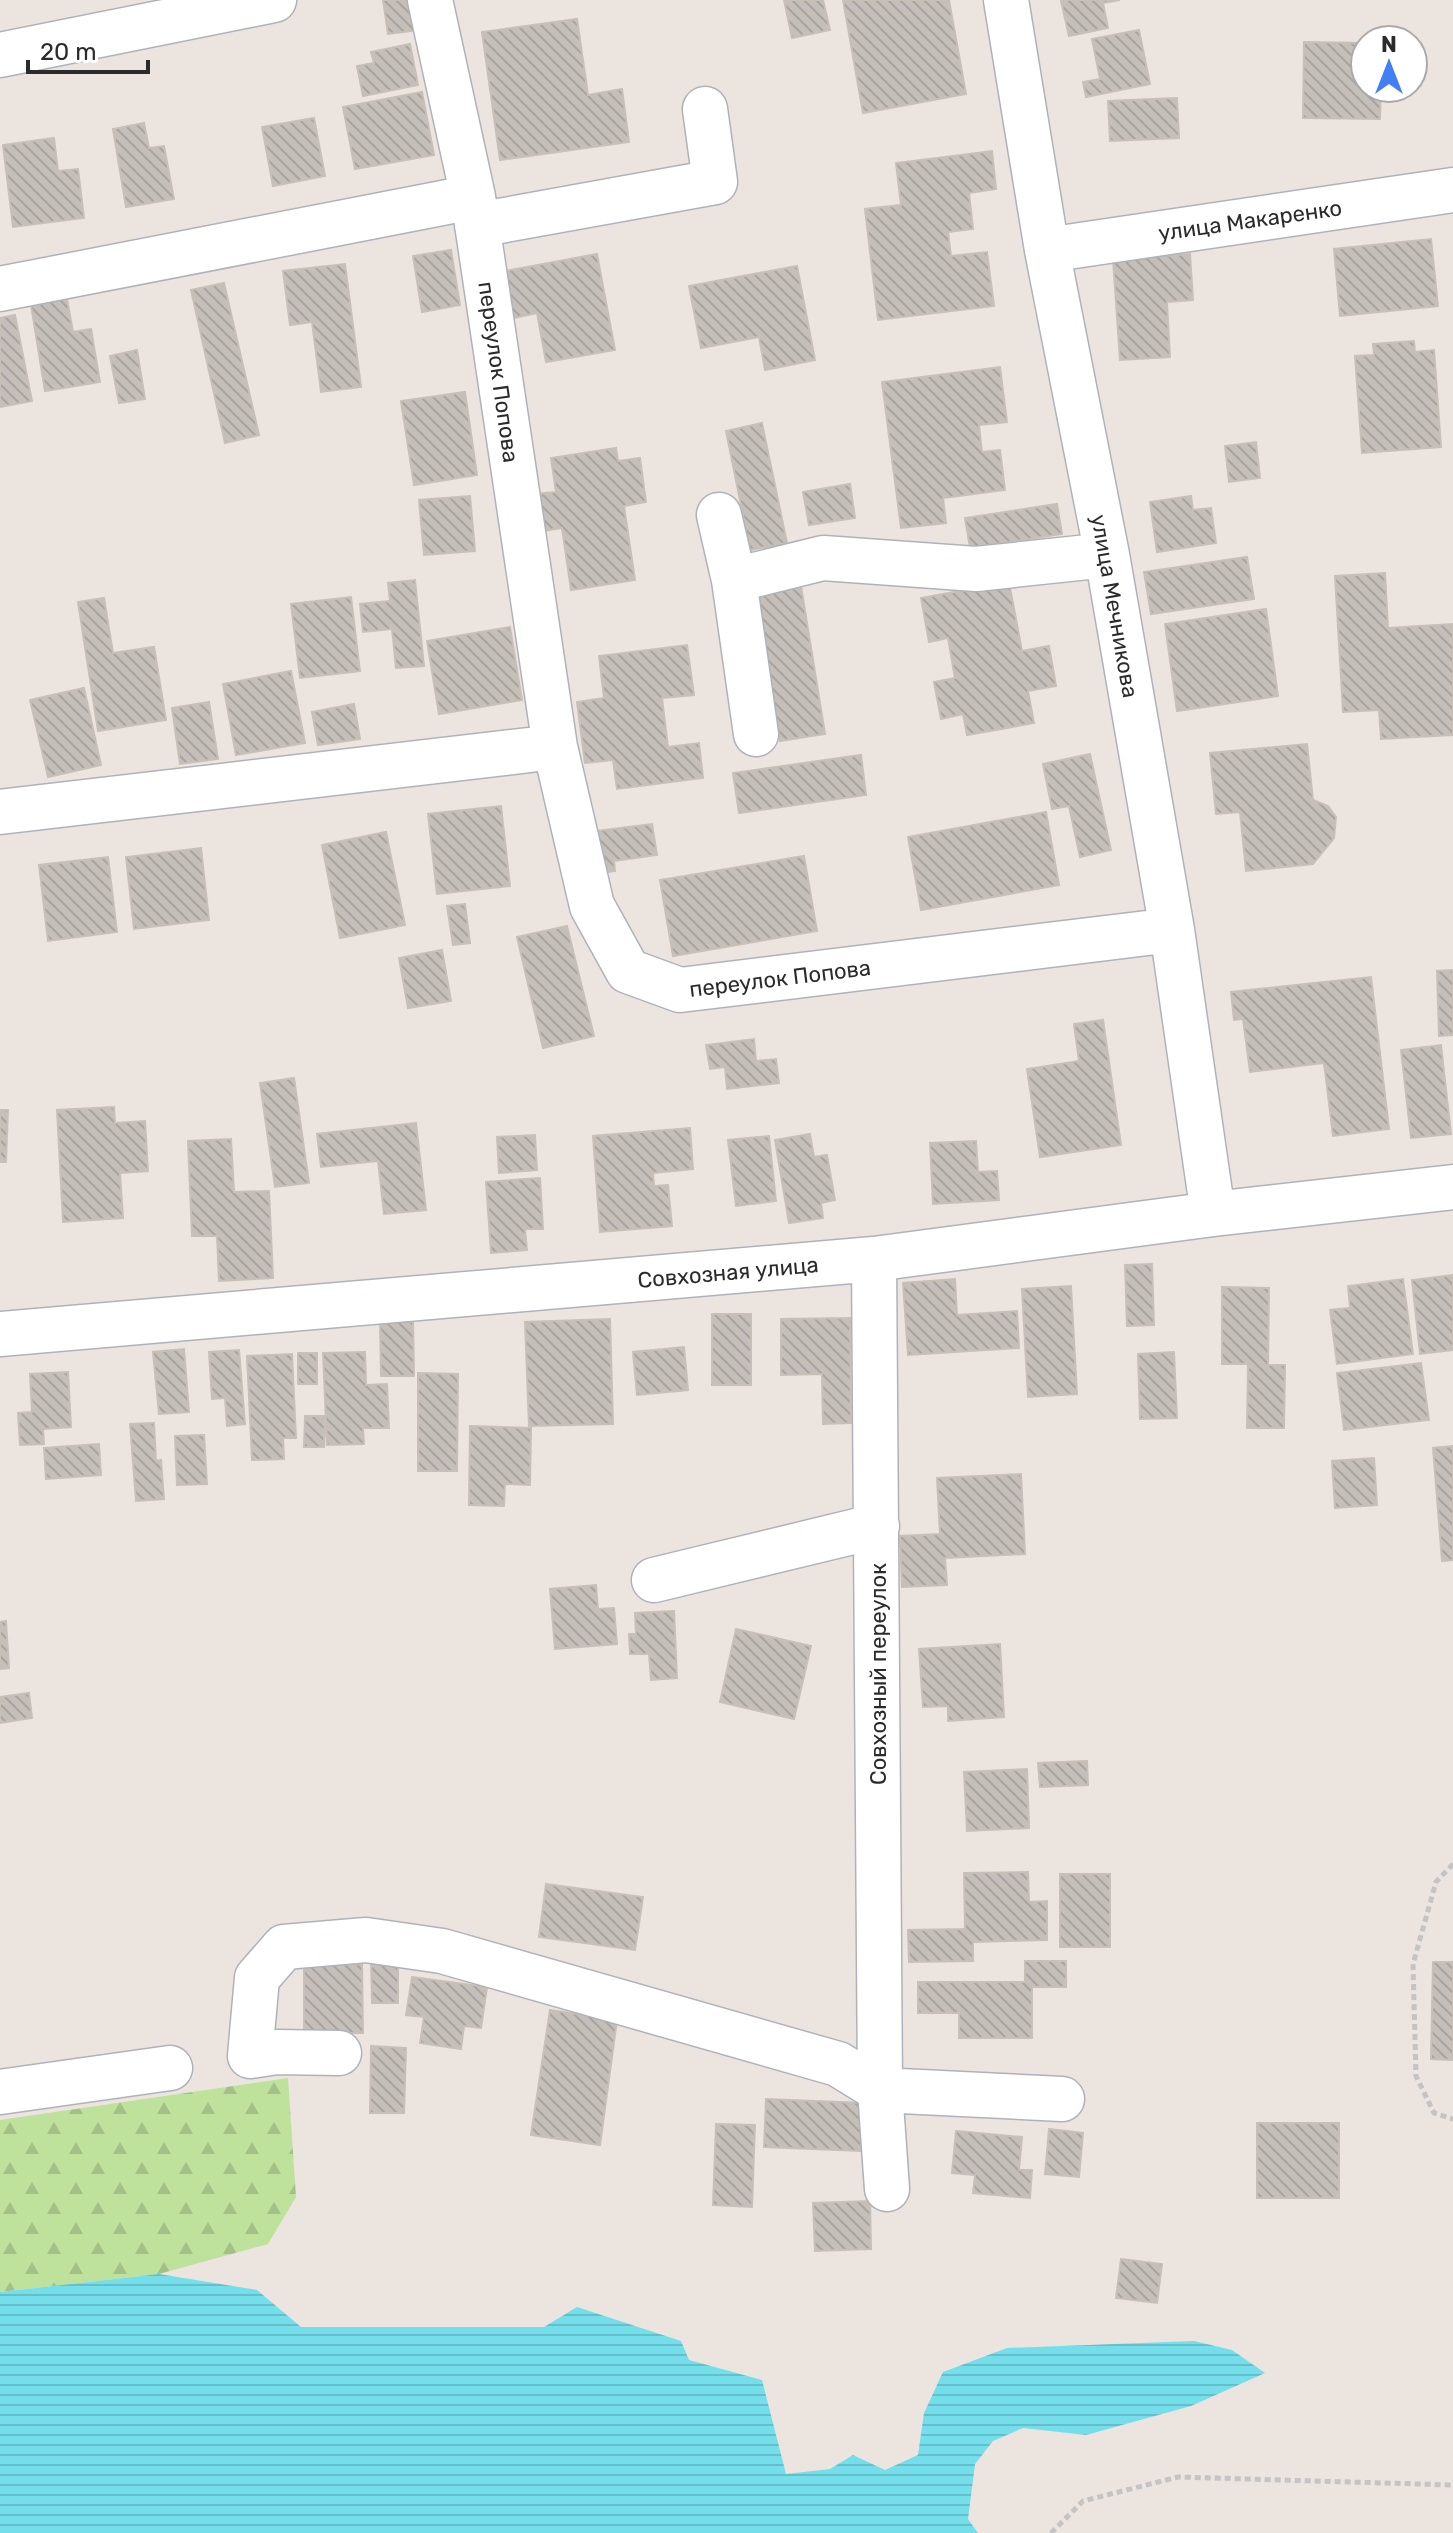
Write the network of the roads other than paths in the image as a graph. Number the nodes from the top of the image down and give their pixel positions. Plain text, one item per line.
1 (274, 0) edge
2 (430, 0) edge
3 (1006, 0) edge
4 (0, 55) edge
5 (705, 109) dead end
6 (1453, 190) edge
7 (475, 211) junction
8 (1047, 250) junction
9 (0, 289) edge
10 (719, 515) dead end
11 (1107, 555) junction
12 (734, 580) junction
13 (756, 734) dead end
14 (555, 747) junction
15 (0, 812) edge
16 (1172, 930) junction
17 (1453, 1187) edge
18 (1213, 1214) junction
19 (874, 1259) junction
20 (0, 1334) edge
21 (877, 1526) junction
22 (654, 1580) dead end
23 (339, 2053) dead end
24 (170, 2068) dead end
25 (880, 2090) junction
26 (0, 2092) edge
27 (1062, 2099) dead end
28 (887, 2189) dead end

1 - 4 street
2 - 7 street, переулок Попова
3 - 8 street, улица Мечникова
5 - 7 street
6 - 8 street, улица Макаренко
7 - 9 street
7 - 14 street, переулок Попова
8 - 11 street, улица Мечникова
10 - 12 street
11 - 12 street
11 - 16 street, улица Мечникова
12 - 13 street
14 - 15 street
14 - 16 street, переулок Попова
16 - 18 street, улица Мечникова
17 - 18 street, Совхозная улица
18 - 19 street, Совхозная улица
19 - 20 street, Совхозная улица
19 - 21 street, Совхозный переулок
21 - 22 street
21 - 25 street, Совхозный переулок
23 - 25 street
24 - 26 street
25 - 27 street
25 - 28 street, Совхозный переулок

